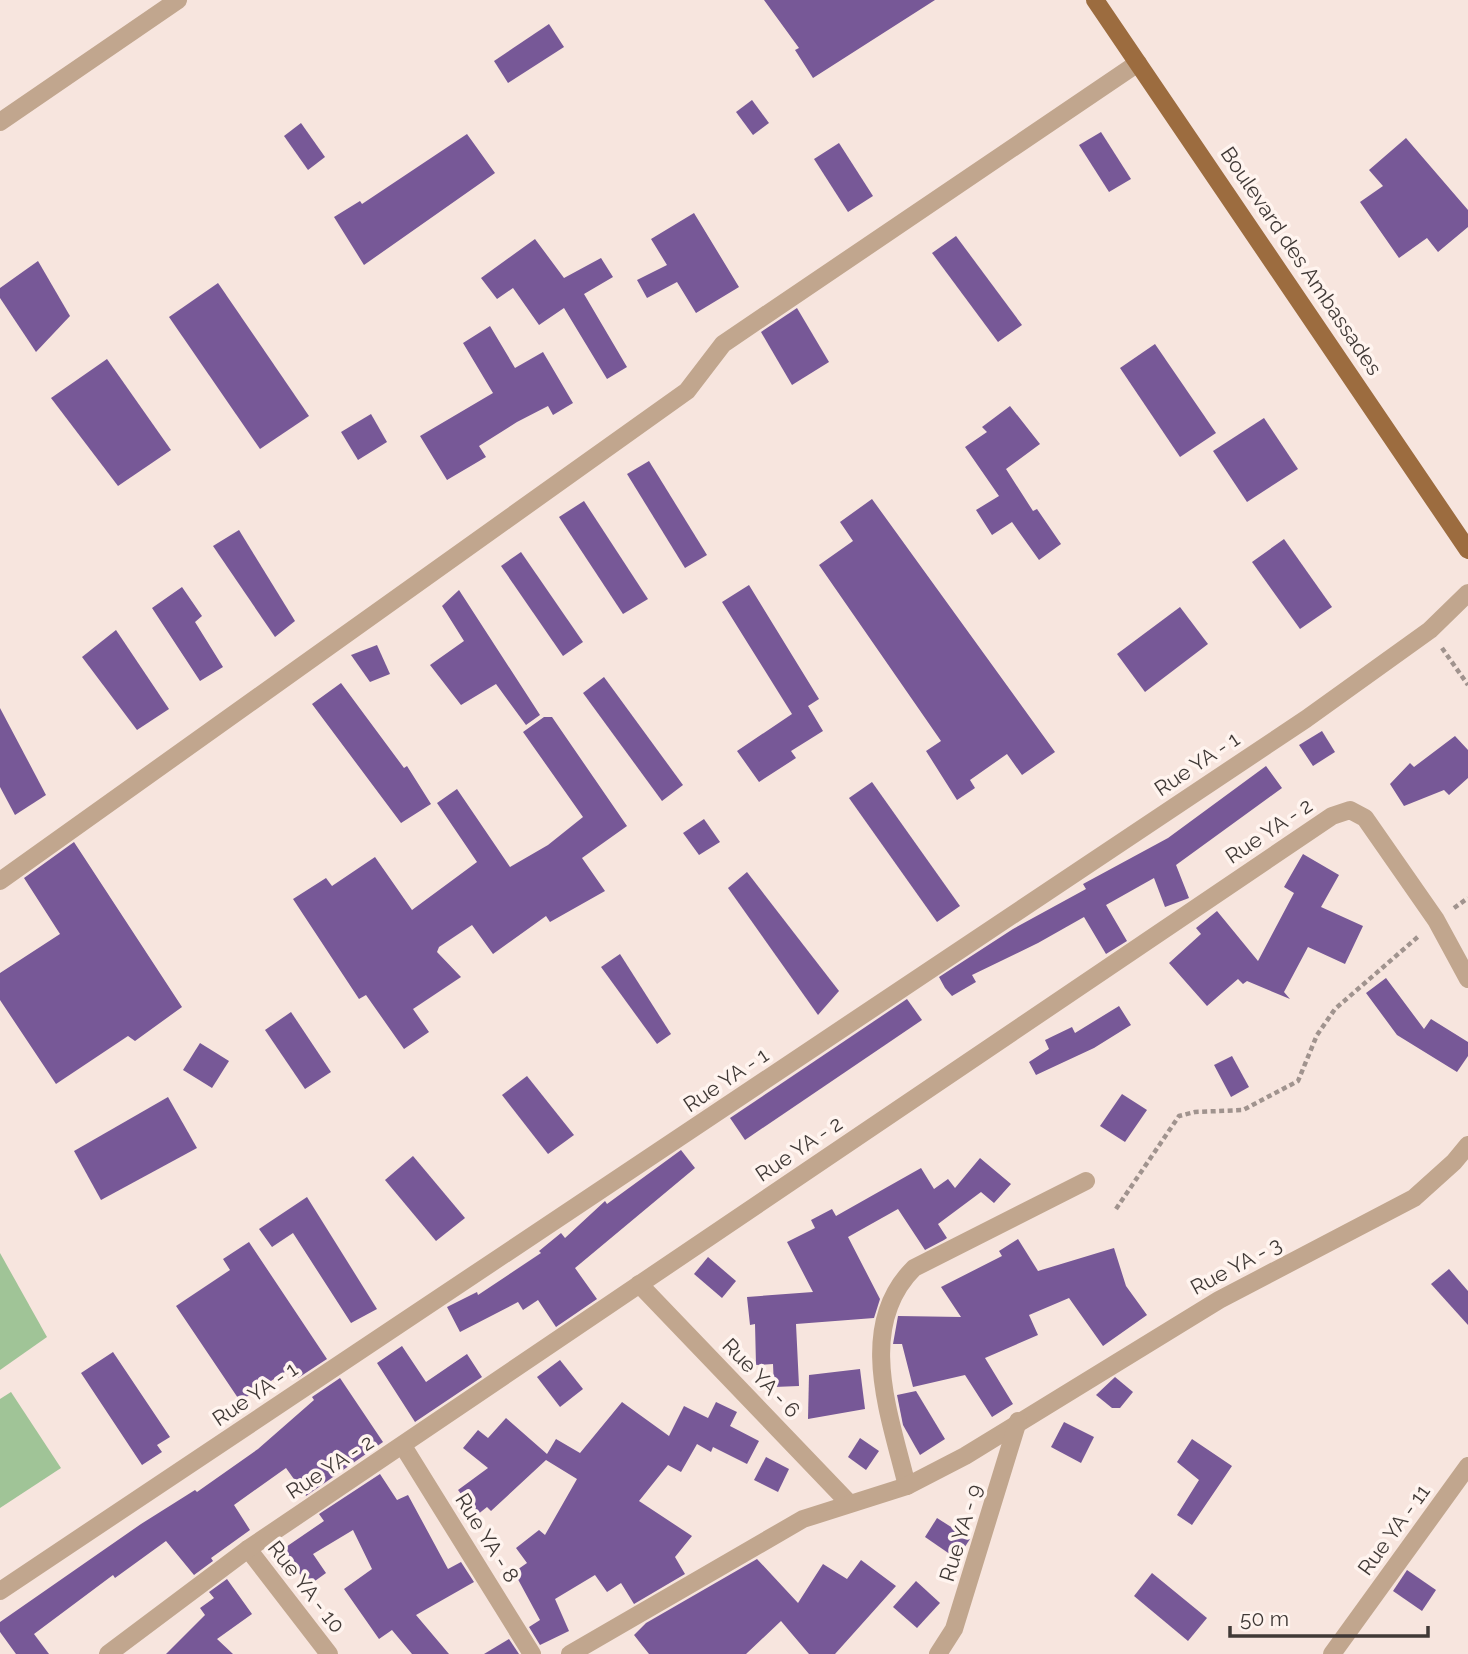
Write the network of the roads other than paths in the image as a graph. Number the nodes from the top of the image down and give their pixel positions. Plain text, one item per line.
1 (178, 0) edge
2 (1095, 0) edge
3 (1138, 63) junction
4 (0, 122) edge
5 (1468, 550) edge
6 (1468, 593) edge
7 (0, 881) edge
8 (1468, 979) edge
9 (1468, 1145) edge
10 (1086, 1181) dead end
11 (639, 1284) junction
12 (1018, 1421) junction
13 (403, 1446) junction
14 (1468, 1466) edge
15 (907, 1486) junction
16 (849, 1503) junction
17 (248, 1549) junction
18 (0, 1591) edge
19 (113, 1653) edge
20 (329, 1654) edge
21 (532, 1654) edge
22 (570, 1654) edge
23 (938, 1654) edge
24 (1332, 1654) edge

1 - 4 street
2 - 3 main road, Boulevard des Ambassades
3 - 5 main road, Boulevard des Ambassades
3 - 7 street
6 - 18 street, Rue YA - 1
8 - 11 street, Rue YA - 2
9 - 12 street, Rue YA - 3
10 - 15 street
11 - 13 street, Rue YA - 2
11 - 16 street, Rue YA - 6
12 - 15 street, Rue YA - 3
12 - 23 street, Rue YA - 9
13 - 17 street, Rue YA - 2
13 - 21 street, Rue YA - 8
14 - 24 street, Rue YA - 11
15 - 16 street, Rue YA - 3
16 - 22 street, Rue YA - 3
17 - 19 street, Rue YA - 2
17 - 20 street, Rue YA - 10

